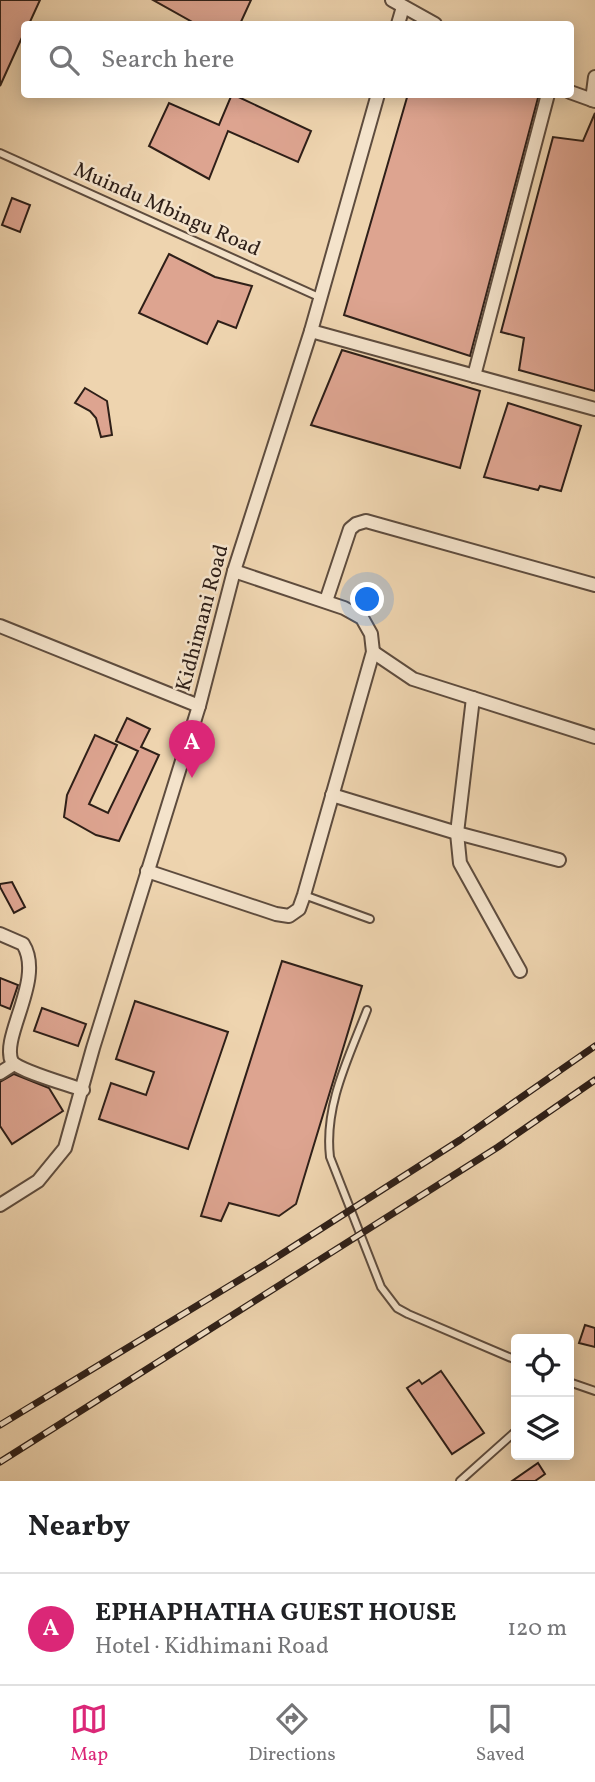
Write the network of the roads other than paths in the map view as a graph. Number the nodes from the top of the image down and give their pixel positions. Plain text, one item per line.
1 (397, 4) edge
2 (429, 21) edge
3 (595, 77) edge
4 (574, 94) edge
5 (377, 98) edge
6 (547, 98) edge
7 (593, 101) edge
8 (0, 153) edge
9 (321, 298) junction
10 (311, 331) junction
11 (474, 376) junction
12 (595, 409) edge
13 (234, 571) junction
14 (595, 585) edge
15 (326, 601) junction
16 (0, 626) edge
17 (373, 652) junction
18 (473, 698) junction
19 (199, 706) junction
20 (595, 737) edge
21 (332, 795) junction
22 (457, 833) junction
23 (559, 860) dead end
24 (147, 871) junction
25 (304, 895) junction
26 (370, 919) dead end
27 (0, 934) edge
28 (520, 971) dead end
29 (367, 1010) dead end
30 (15, 1064) junction
31 (0, 1073) edge
32 (83, 1090) junction
33 (0, 1205) edge
34 (511, 1358) edge
35 (574, 1384) edge
36 (595, 1391) edge
37 (511, 1435) edge
38 (460, 1481) edge

1 - 2 street
3 - 7 street
4 - 7 street
5 - 9 street, Kidhimani Road
6 - 11 street
8 - 9 lane, Muindu Mbingu Road
9 - 10 street, Kidhimani Road
10 - 11 street
10 - 13 street, Kidhimani Road
11 - 12 street
13 - 15 street
13 - 19 street, Kidhimani Road
14 - 15 street
15 - 17 street
16 - 19 street
17 - 18 street
17 - 21 street
18 - 20 street
18 - 22 street
19 - 24 street, Kidhimani Road
21 - 22 street
21 - 25 street
22 - 23 street
22 - 28 street
24 - 25 street
24 - 32 street, Kidhimani Road
25 - 26 lane
27 - 30 street
29 - 34 lane
30 - 31 street
30 - 32 street
32 - 33 street, Kidhimani Road
35 - 36 lane
37 - 38 lane

